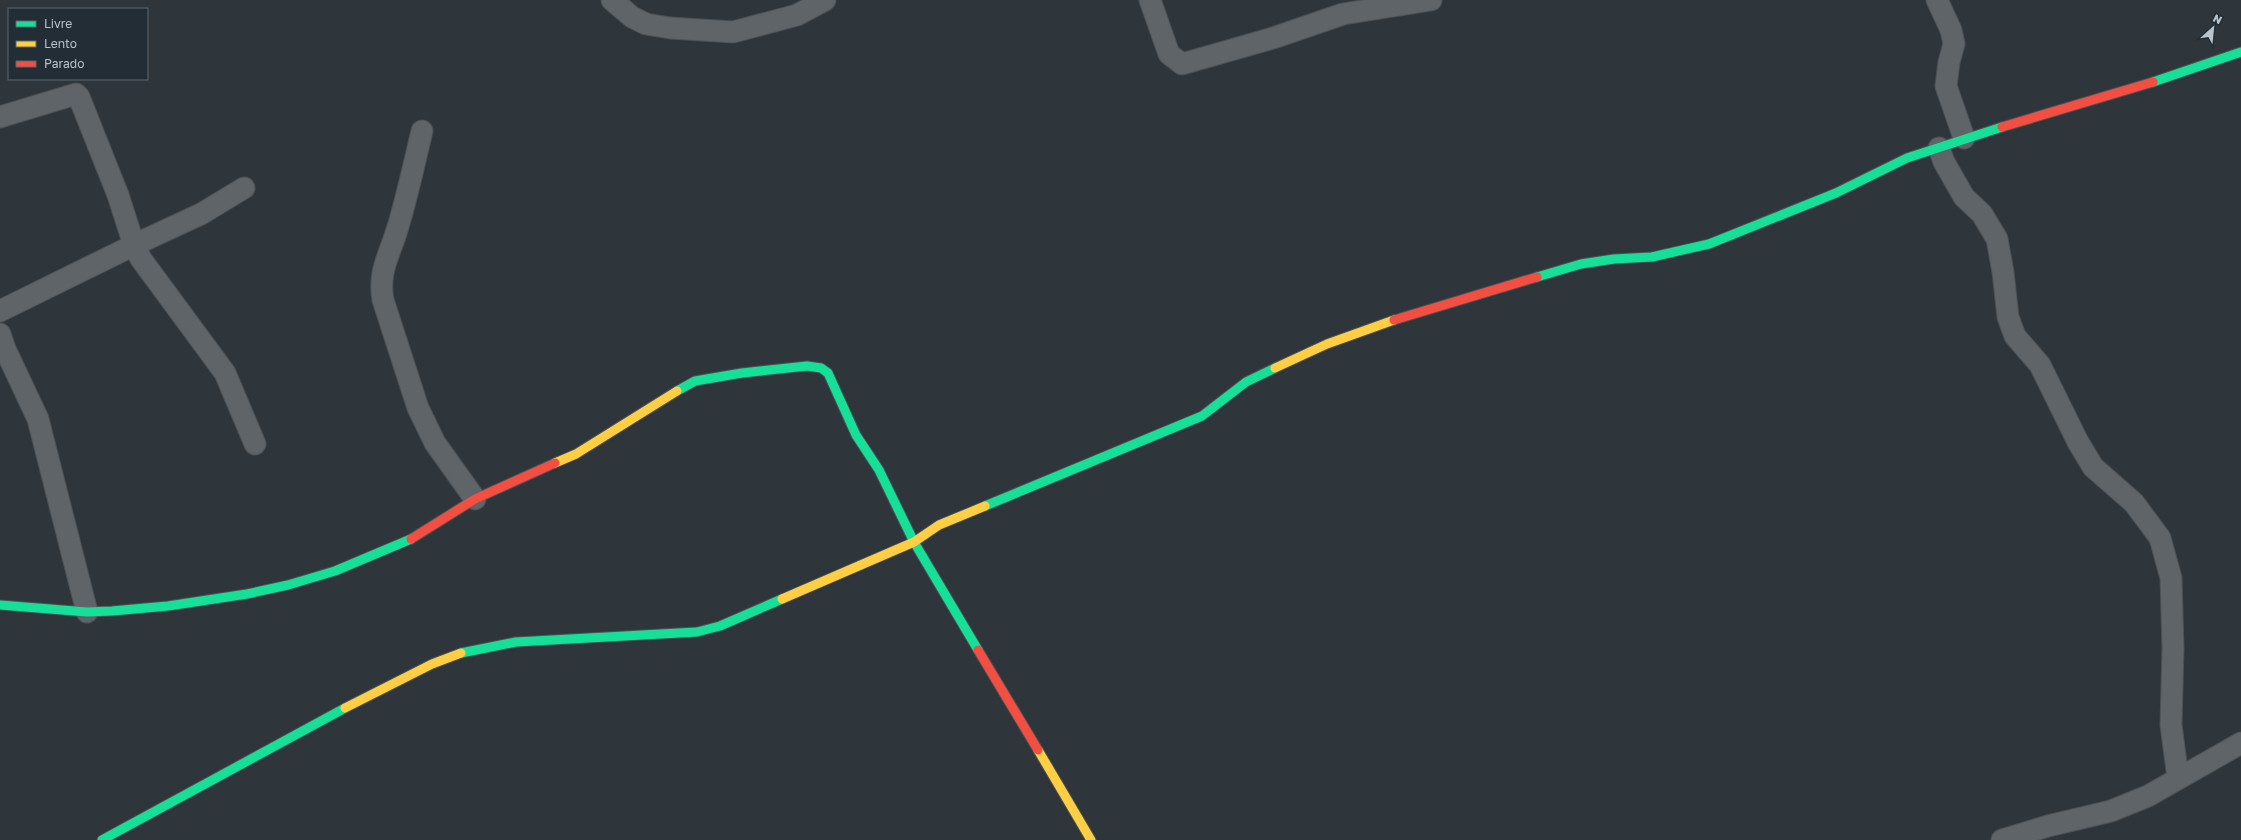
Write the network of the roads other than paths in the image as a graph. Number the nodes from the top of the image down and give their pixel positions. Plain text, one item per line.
1 (612, 0) edge
2 (824, 0) edge
3 (1150, 0) edge
4 (1431, 0) edge
5 (1937, 0) edge
6 (2241, 52) edge
7 (0, 117) edge
8 (422, 131) dead end
9 (1964, 138) junction
10 (1939, 148) junction
11 (244, 188) dead end
12 (134, 245) junction
13 (0, 311) edge
14 (0, 334) edge
15 (255, 444) dead end
16 (475, 499) junction
17 (914, 542) junction
18 (0, 605) edge
19 (87, 612) junction
20 (2241, 743) edge
21 (2178, 778) junction
22 (108, 839) edge
23 (1091, 840) edge
24 (2002, 840) edge

1 - 2 street
3 - 4 street
5 - 9 street
6 - 9 street
7 - 12 street
8 - 16 street
9 - 10 street
10 - 17 street
10 - 21 street
11 - 12 street
12 - 13 street
12 - 15 street
14 - 19 street
16 - 17 street
16 - 19 street
17 - 22 street
17 - 23 street
18 - 19 street
20 - 21 street
21 - 24 street

